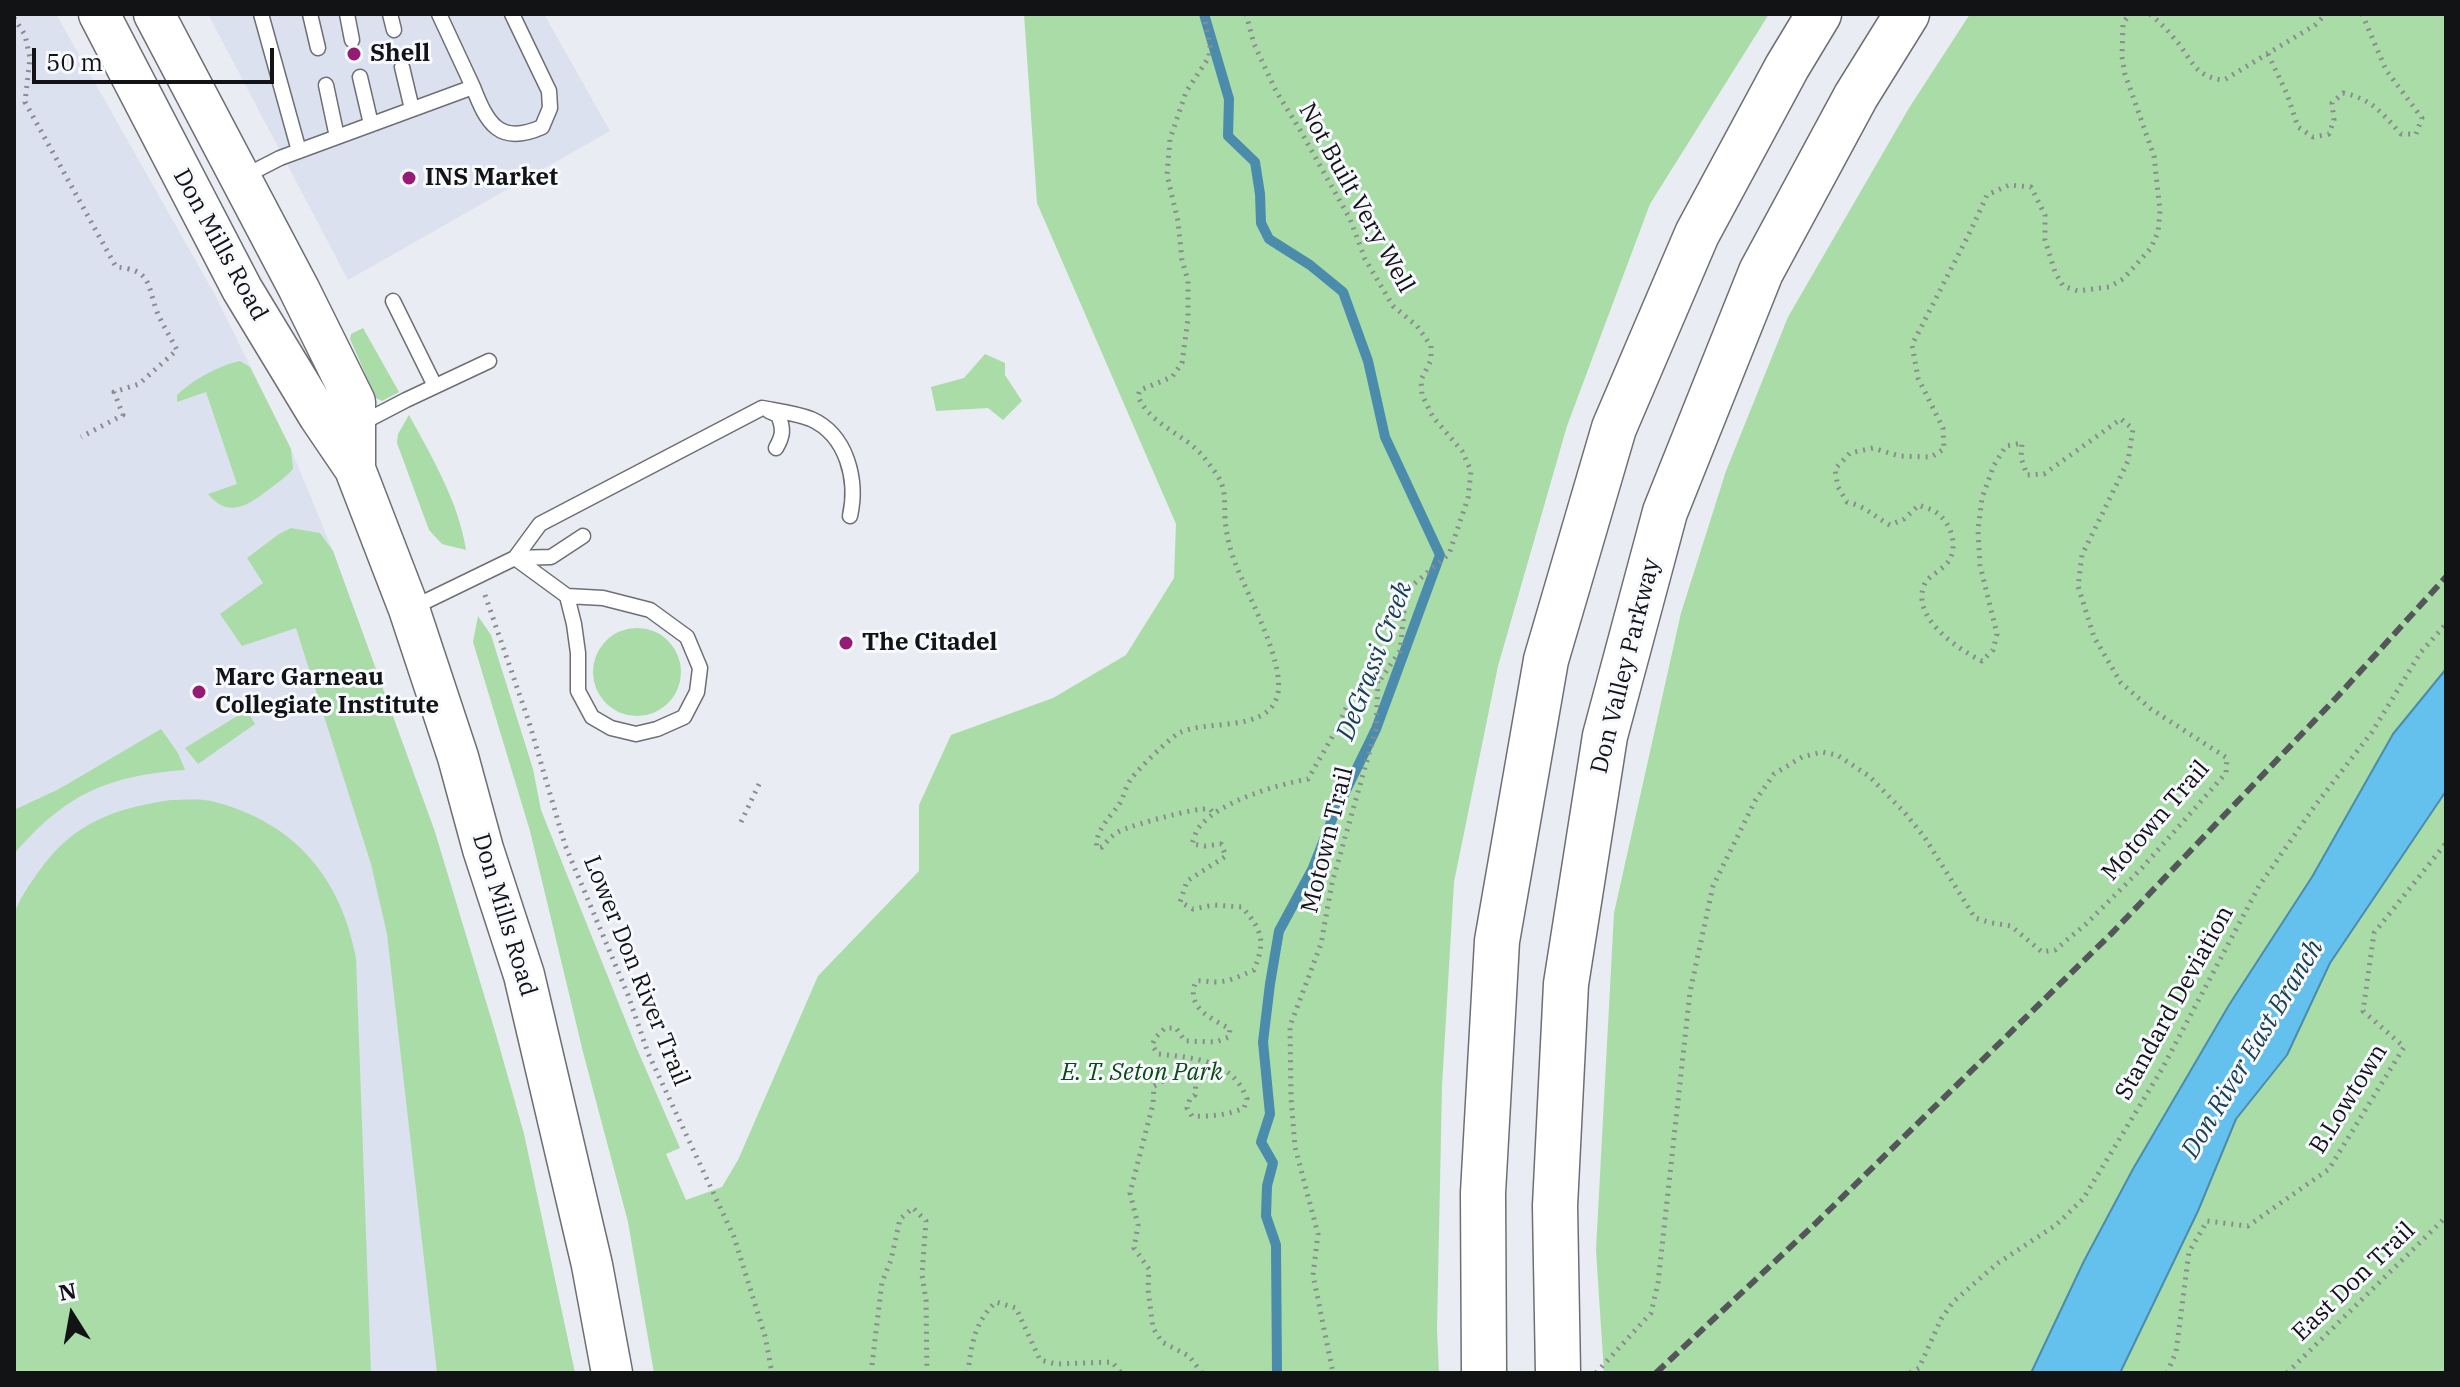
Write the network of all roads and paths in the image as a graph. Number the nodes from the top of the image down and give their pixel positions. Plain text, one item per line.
1 (99, 14) edge
2 (154, 14) edge
3 (261, 14) edge
4 (310, 14) edge
5 (347, 14) edge
6 (390, 14) edge
7 (439, 14) edge
8 (512, 14) edge
9 (1204, 14) edge
10 (1246, 14) edge
11 (1819, 14) edge
12 (1907, 14) edge
13 (2130, 14) edge
14 (2150, 14) edge
15 (2326, 14) edge
16 (2362, 14) edge
17 (14, 18) edge
18 (394, 30) dead end
19 (352, 40) dead end
20 (318, 48) dead end
21 (2268, 54) junction
22 (402, 67) dead end
23 (360, 77) dead end
24 (326, 85) dead end
25 (473, 87) junction
26 (412, 109) junction
27 (371, 124) junction
28 (337, 137) junction
29 (299, 151) junction
30 (241, 178) junction
31 (393, 301) dead end
32 (489, 361) dead end
33 (435, 386) junction
34 (762, 408) junction
35 (354, 428) junction
36 (81, 437) dead end
37 (776, 448) dead end
38 (355, 469) junction
39 (850, 516) dead end
40 (583, 536) dead end
41 (515, 558) junction
42 (479, 577) junction
43 (567, 596) junction
44 (409, 609) junction
45 (2446, 624) edge
46 (1378, 683) junction
47 (761, 780) dead end
48 (1214, 814) junction
49 (741, 822) dead end
50 (2446, 843) edge
51 (2446, 1217) edge
52 (1570, 1367) edge
53 (612, 1373) edge
54 (772, 1373) edge
55 (871, 1373) edge
56 (927, 1373) edge
57 (968, 1373) edge
58 (1121, 1373) edge
59 (1202, 1373) edge
60 (1333, 1373) edge
61 (1484, 1373) edge
62 (1910, 1373) edge
63 (2167, 1373) edge
64 (2287, 1373) edge

1 - 38 main road, Don Mills Road
2 - 30 main road, Don Mills Road
3 - 29 lane
4 - 20 lane
5 - 19 lane
6 - 18 lane
7 - 25 lane
8 - 25 lane
9 - 48 path
10 - 46 path, Not Built Very Well
11 - 61 highway
12 - 52 highway, Don Valley Parkway
13 - 52 path, Motown Trail
14 - 21 path
15 - 21 path
16 - 21 path
17 - 36 path
22 - 26 lane
23 - 27 lane
24 - 28 lane
25 - 26 lane
26 - 27 lane
27 - 28 lane
28 - 29 lane
29 - 30 lane
30 - 35 main road, Don Mills Road
31 - 33 lane
32 - 33 lane
33 - 35 lane
34 - 37 lane
34 - 39 lane
34 - 41 lane
35 - 38 main road, Don Mills Road
38 - 44 main road, Don Mills Road
40 - 41 lane
41 - 42 lane
41 - 43 lane
42 - 44 lane
42 - 54 path, Lower Don River Trail
43 - 43 lane
44 - 53 main road, Don Mills Road
45 - 62 path, Standard Deviation
46 - 48 path, Motown Trail
46 - 60 path, Motown Trail
47 - 49 path
48 - 59 path, Motown Trail
50 - 63 path, B.Lowtown
51 - 64 path, East Don Trail
55 - 56 path
57 - 58 path

